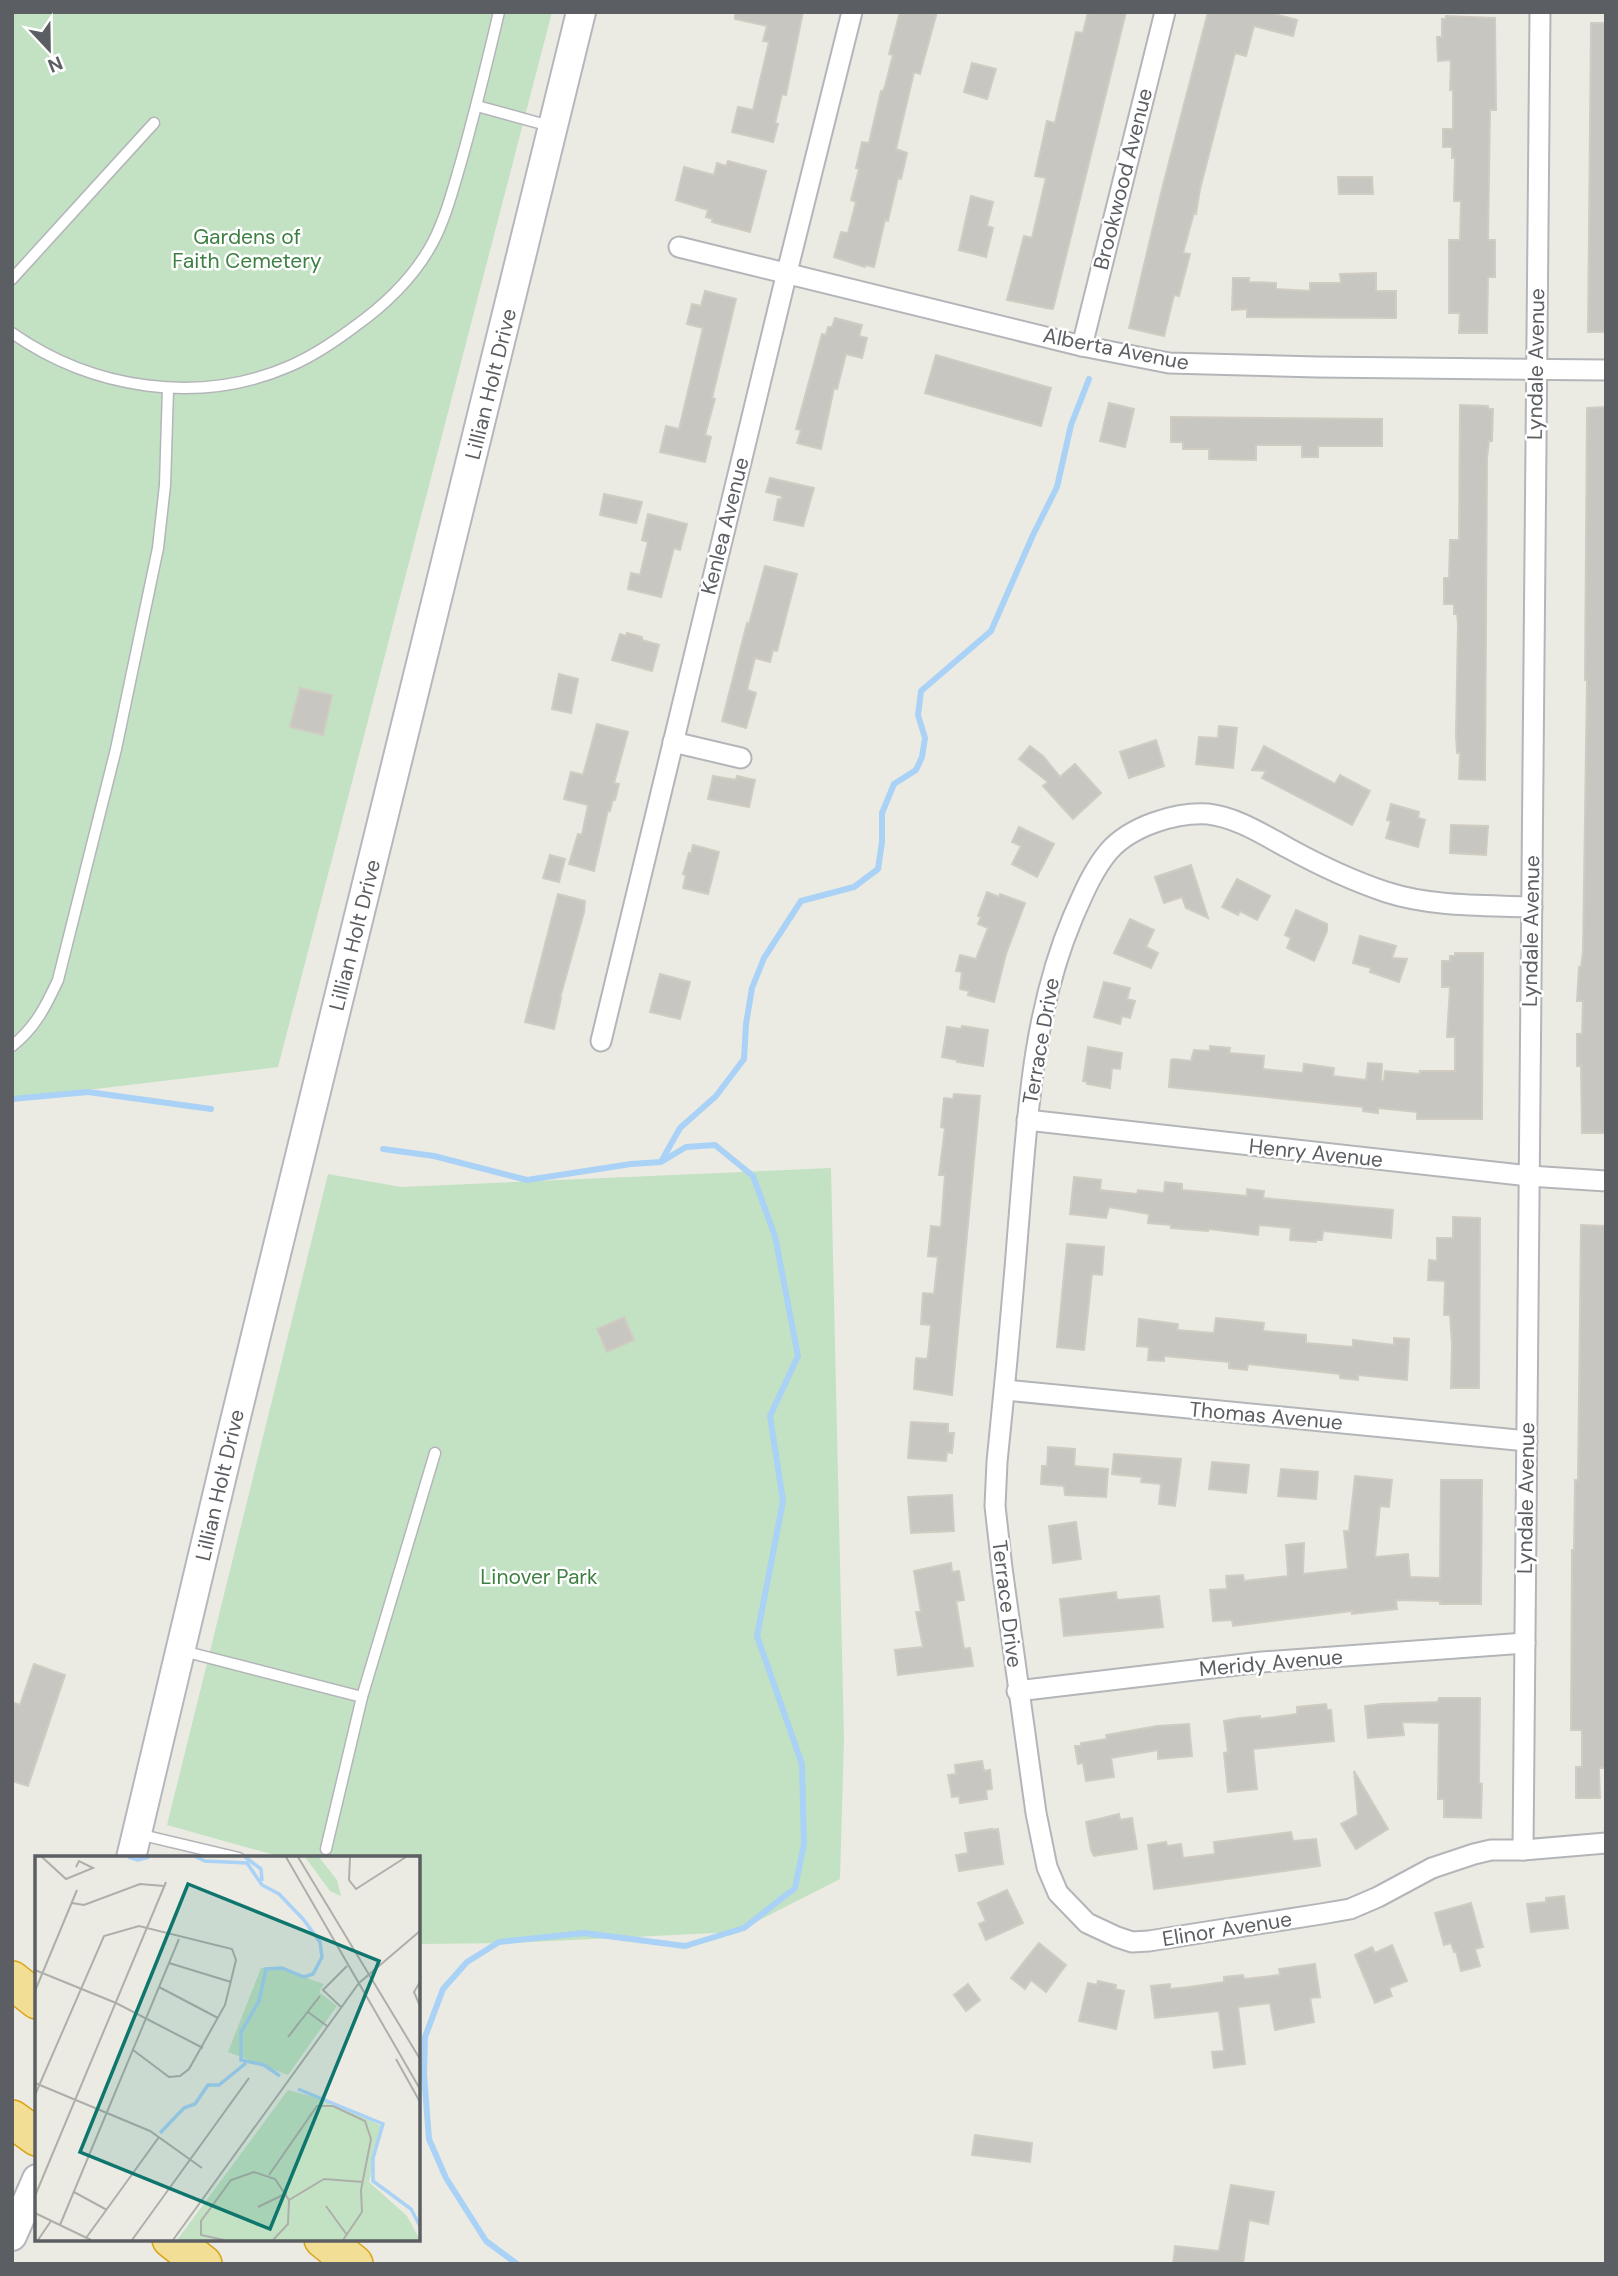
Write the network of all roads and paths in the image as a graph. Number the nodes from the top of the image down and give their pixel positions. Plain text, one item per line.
1 (499, 12) edge
2 (582, 12) edge
3 (852, 12) edge
4 (1165, 12) edge
5 (1540, 12) edge
6 (477, 106) junction
7 (154, 123) dead end
8 (554, 127) junction
9 (679, 247) dead end
10 (786, 272) junction
11 (12, 279) edge
12 (12, 333) edge
13 (1082, 346) junction
14 (1536, 369) junction
15 (1606, 370) edge
16 (168, 389) junction
17 (674, 741) junction
18 (741, 758) dead end
19 (1532, 907) junction
20 (601, 1041) dead end
21 (12, 1046) edge
22 (1027, 1120) junction
23 (1529, 1176) junction
24 (1606, 1181) edge
25 (1005, 1390) junction
26 (1527, 1441) junction
27 (435, 1453) dead end
28 (1525, 1643) junction
29 (180, 1651) junction
30 (1017, 1691) junction
31 (362, 1697) junction
32 (1606, 1843) edge
33 (134, 1846) edge
34 (326, 1849) dead end
35 (1523, 1850) junction
36 (222, 1856) edge
37 (12, 1980) edge
38 (35, 1998) edge
39 (12, 2119) edge
40 (35, 2136) edge
41 (35, 2184) edge
42 (14, 2232) edge
43 (174, 2241) edge
44 (325, 2241) edge
45 (203, 2264) edge
46 (354, 2264) edge

1 - 6 lane
2 - 8 main road, Lillian Holt Drive
3 - 10 street, Kenlea Avenue
4 - 13 street, Brookwood Avenue
5 - 14 street, Lyndale Avenue
6 - 8 lane
6 - 16 lane
7 - 11 lane
8 - 29 main road, Lillian Holt Drive
9 - 10 street, Alberta Avenue
10 - 13 street, Alberta Avenue
10 - 17 street, Kenlea Avenue
12 - 16 lane
13 - 14 street, Alberta Avenue
14 - 15 street, Alberta Avenue
14 - 19 street, Lyndale Avenue
16 - 21 lane
17 - 18 street
17 - 20 street, Kenlea Avenue
19 - 22 street, Terrace Drive
19 - 23 street, Lyndale Avenue
22 - 23 street, Henry Avenue
22 - 25 street, Terrace Drive
23 - 24 street, Henry Avenue
23 - 26 street, Lyndale Avenue
25 - 26 street, Thomas Avenue
25 - 30 street, Terrace Drive
26 - 28 street, Lyndale Avenue
27 - 31 lane
28 - 30 street, Meridy Avenue
28 - 35 street, Lyndale Avenue
29 - 31 lane
29 - 33 main road, Lillian Holt Drive
30 - 35 street, Elinor Avenue
31 - 34 lane
32 - 35 street, Elinor Avenue
33 - 36 lane
37 - 38 highway
39 - 40 highway
41 - 42 main road
43 - 45 highway
44 - 46 highway

